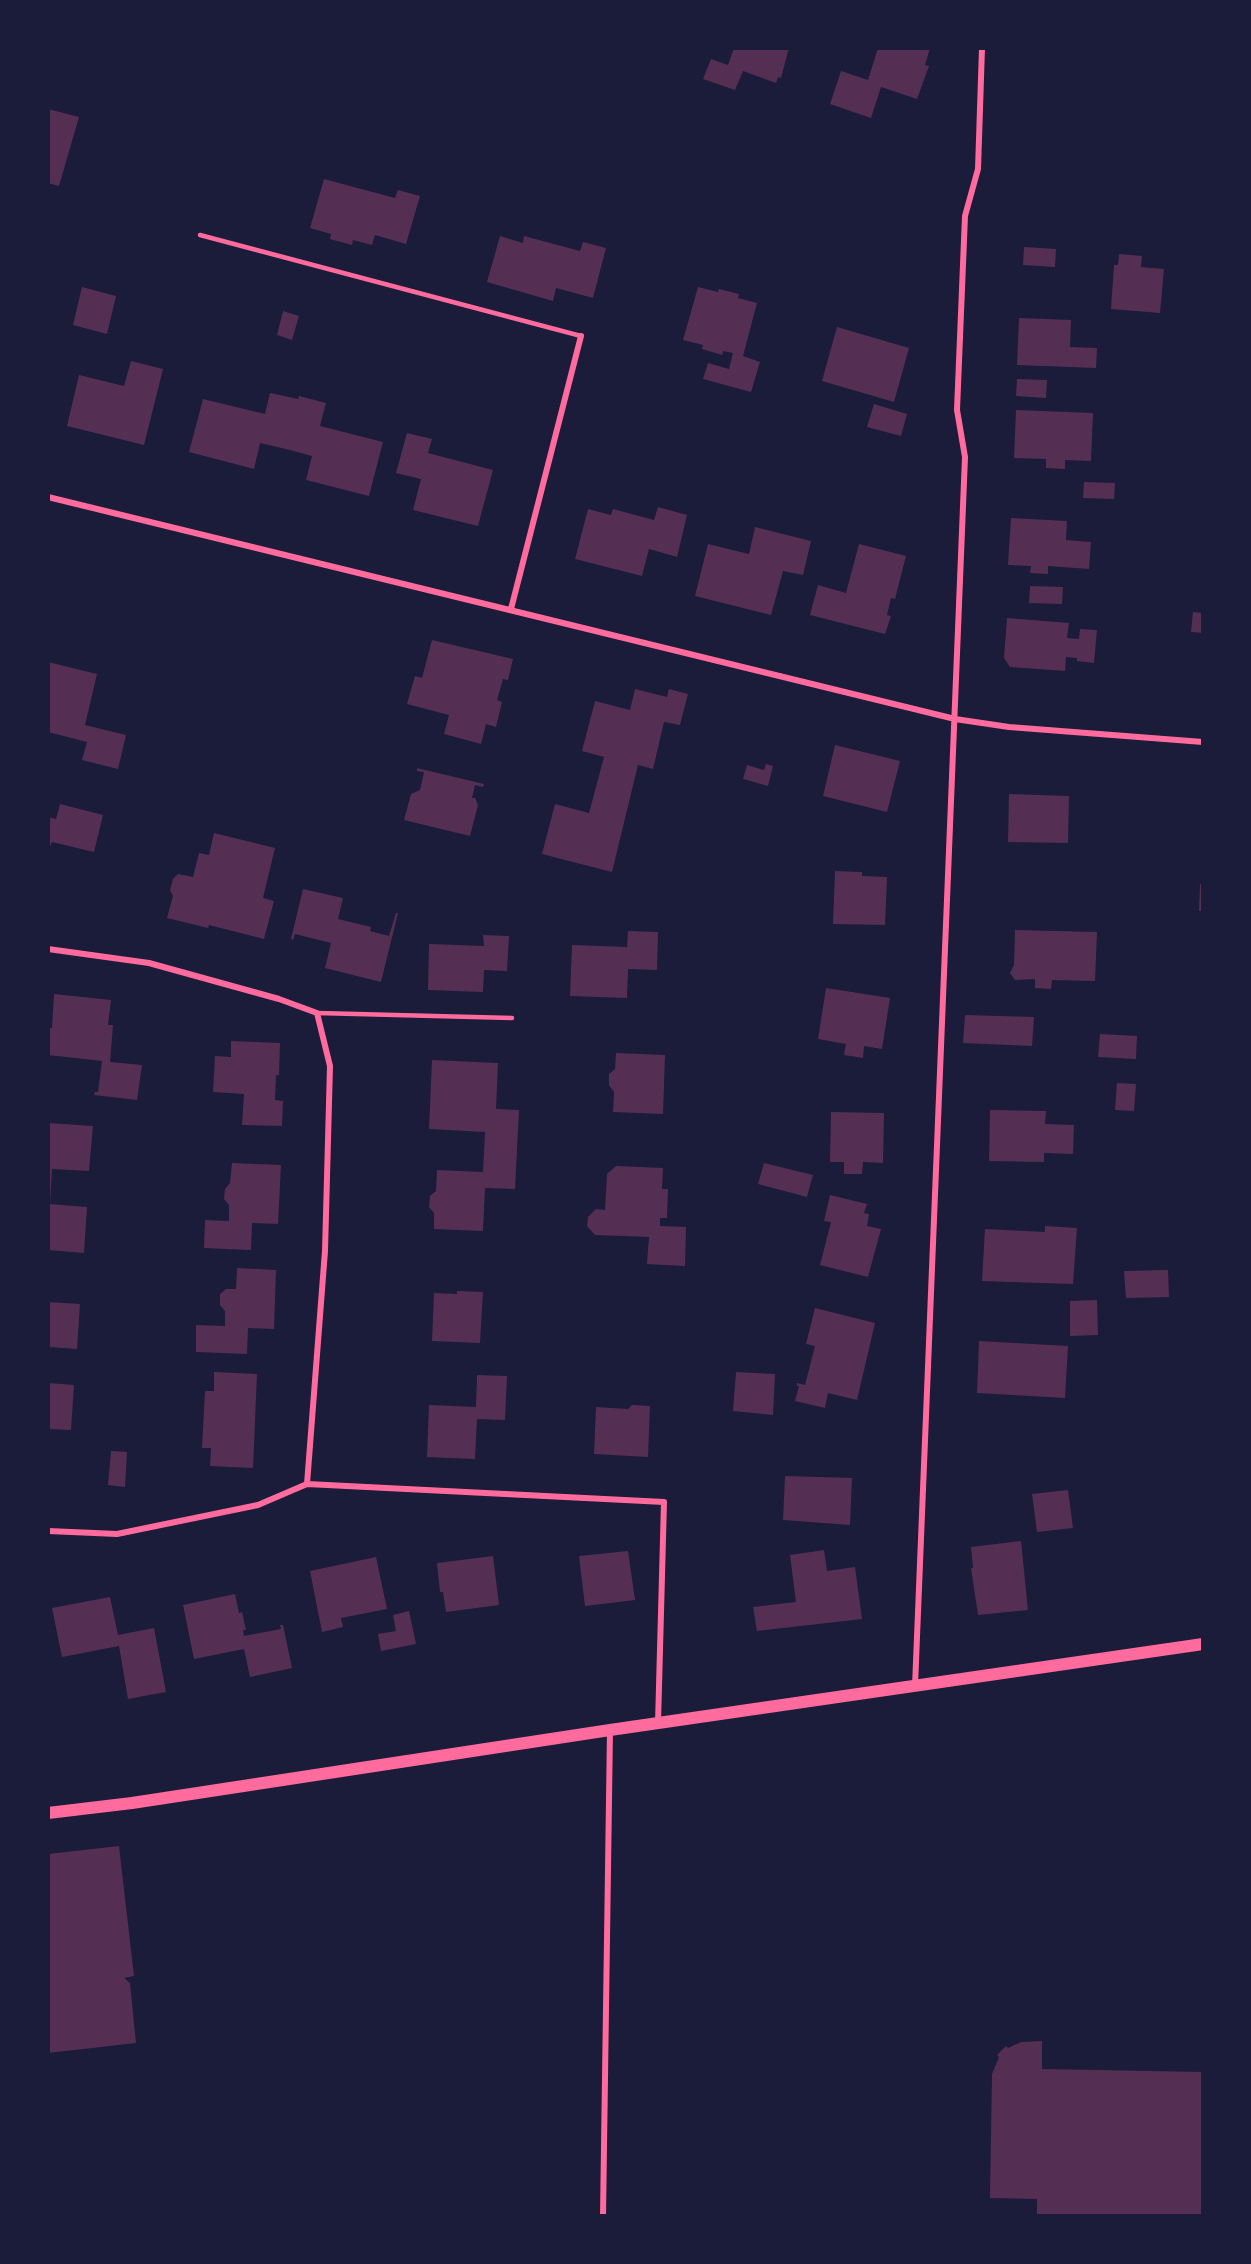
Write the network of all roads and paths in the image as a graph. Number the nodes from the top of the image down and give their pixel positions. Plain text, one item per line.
1 (982, 48) edge
2 (200, 235) dead end
3 (581, 336) joint
4 (48, 496) edge
5 (511, 609) junction
6 (955, 719) junction
7 (1203, 742) edge
8 (48, 949) edge
9 (317, 1013) junction
10 (512, 1018) dead end
11 (307, 1484) junction
12 (48, 1532) edge
13 (1203, 1644) edge
14 (915, 1686) junction
15 (658, 1723) junction
16 (610, 1730) junction
17 (48, 1813) edge
18 (603, 2216) edge

1 - 6 street
2 - 3 lane
3 - 5 street
4 - 5 street
5 - 6 street
6 - 7 street
6 - 14 street
8 - 9 street
9 - 10 lane
9 - 11 street
11 - 12 street
11 - 15 street
13 - 14 main road
14 - 15 main road
15 - 16 main road
16 - 17 main road
16 - 18 street

